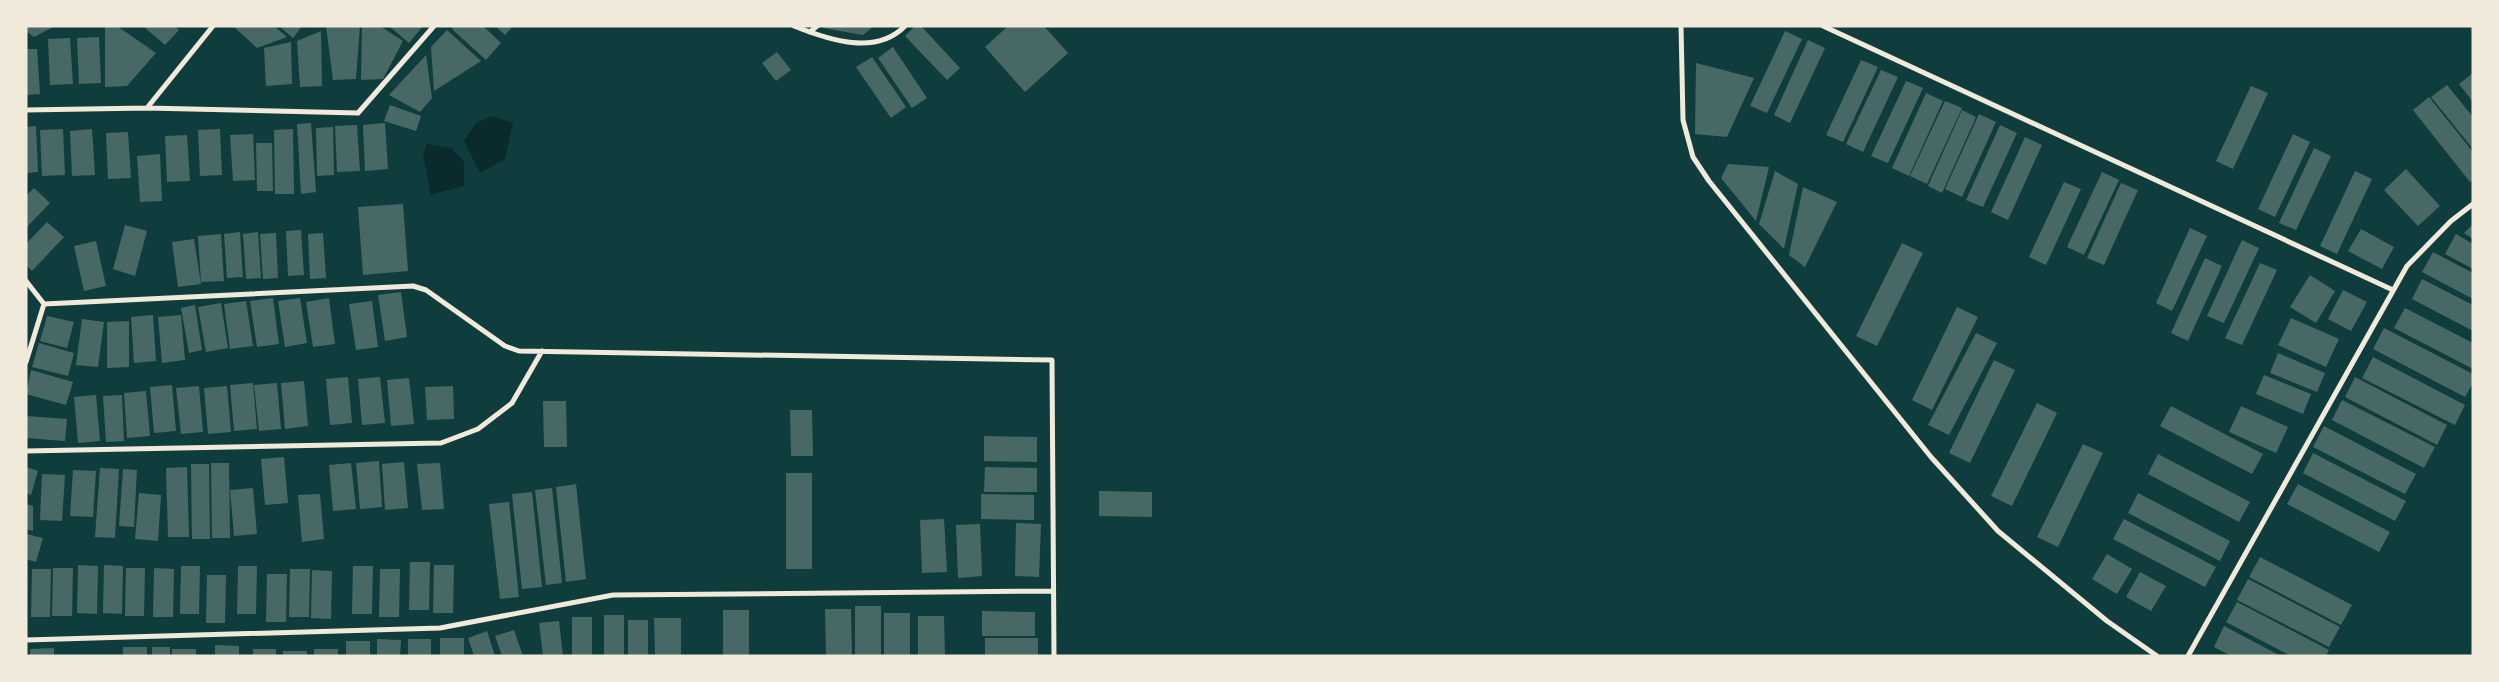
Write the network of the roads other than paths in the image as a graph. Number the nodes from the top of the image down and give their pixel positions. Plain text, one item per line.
1 (213, 26) edge
2 (434, 26) edge
3 (794, 26) edge
4 (817, 26) edge
5 (905, 26) edge
6 (1681, 26) edge
7 (1823, 26) edge
8 (810, 32) junction
9 (147, 108) junction
10 (26, 110) edge
11 (2473, 204) edge
12 (26, 281) edge
13 (2393, 290) junction
14 (44, 304) junction
15 (542, 351) junction
16 (26, 362) edge
17 (26, 451) edge
18 (1054, 591) junction
19 (26, 640) edge
20 (1054, 656) edge
21 (2157, 656) edge
22 (2188, 656) edge

1 - 9 street
2 - 9 street
3 - 8 street
4 - 8 street
5 - 8 street
6 - 21 street
7 - 13 street
9 - 10 street
11 - 13 street
12 - 14 street
13 - 22 street
14 - 15 street
14 - 16 street
15 - 17 street
15 - 18 street
18 - 19 street
18 - 20 street

